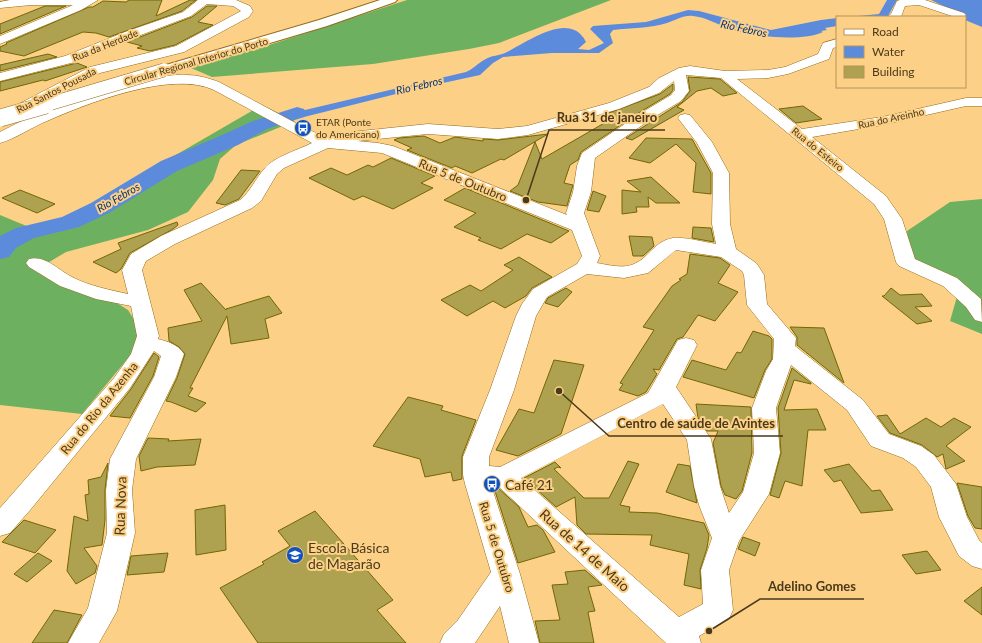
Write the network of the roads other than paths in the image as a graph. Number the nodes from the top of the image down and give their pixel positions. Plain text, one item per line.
1 (205, 0) edge
2 (371, 0) edge
3 (391, 0) edge
4 (89, 2) edge
5 (1, 6) edge
6 (960, 15) dead end
7 (896, 16) edge
8 (0, 40) edge
9 (836, 43) edge
10 (159, 68) junction
11 (679, 72) junction
12 (725, 75) junction
13 (0, 77) edge
14 (982, 102) edge
15 (0, 109) edge
16 (0, 118) edge
17 (686, 118) dead end
18 (799, 134) junction
19 (0, 138) edge
20 (325, 143) junction
21 (580, 227) junction
22 (727, 252) junction
23 (36, 263) dead end
24 (584, 268) junction
25 (139, 302) junction
26 (982, 316) edge
27 (146, 342) junction
28 (686, 345) dead end
29 (785, 349) junction
30 (664, 387) junction
31 (476, 475) junction
32 (503, 476) junction
33 (0, 526) edge
34 (726, 538) junction
35 (982, 558) edge
36 (506, 574) junction
37 (679, 640) edge
38 (83, 643) edge
39 (455, 643) edge
40 (524, 643) edge

1 - 13 street, Rua da Herdade
1 - 16 street, Rua Santos Pousada
2 - 10 highway, Circular Regional Interior do Porto
3 - 10 highway, Circular Regional Interior do Porto
4 - 5 street
4 - 8 street
6 - 7 street
9 - 12 street
10 - 15 highway, Circular Regional Interior do Porto
10 - 16 highway, Circular Regional Interior do Porto, bridge
11 - 12 street
11 - 20 street, Rua do Rio da Azenha
11 - 21 street
12 - 18 street, Rua do Esteiro
14 - 18 street, Rua do Areinho
17 - 22 street
18 - 26 street, Rua do Esteiro
19 - 20 street, Rua 5 de Outubro
20 - 21 street, Rua 5 de Outubro
20 - 25 street, Rua do Rio da Azenha
21 - 24 street
22 - 24 street
22 - 29 street
23 - 25 street
24 - 31 street, Rua 5 de Outubro
25 - 27 street, Rua do Rio da Azenha
27 - 33 street, Rua do Rio da Azenha
27 - 38 street, Rua Nova
28 - 30 street
29 - 34 street
29 - 35 street
30 - 32 street
30 - 34 street
31 - 32 street
31 - 36 street, Rua 5 de Outubro
32 - 37 street, Rua de 14 de Maio
34 - 37 street
36 - 39 street
36 - 40 street, Rua 5 de Outubro

